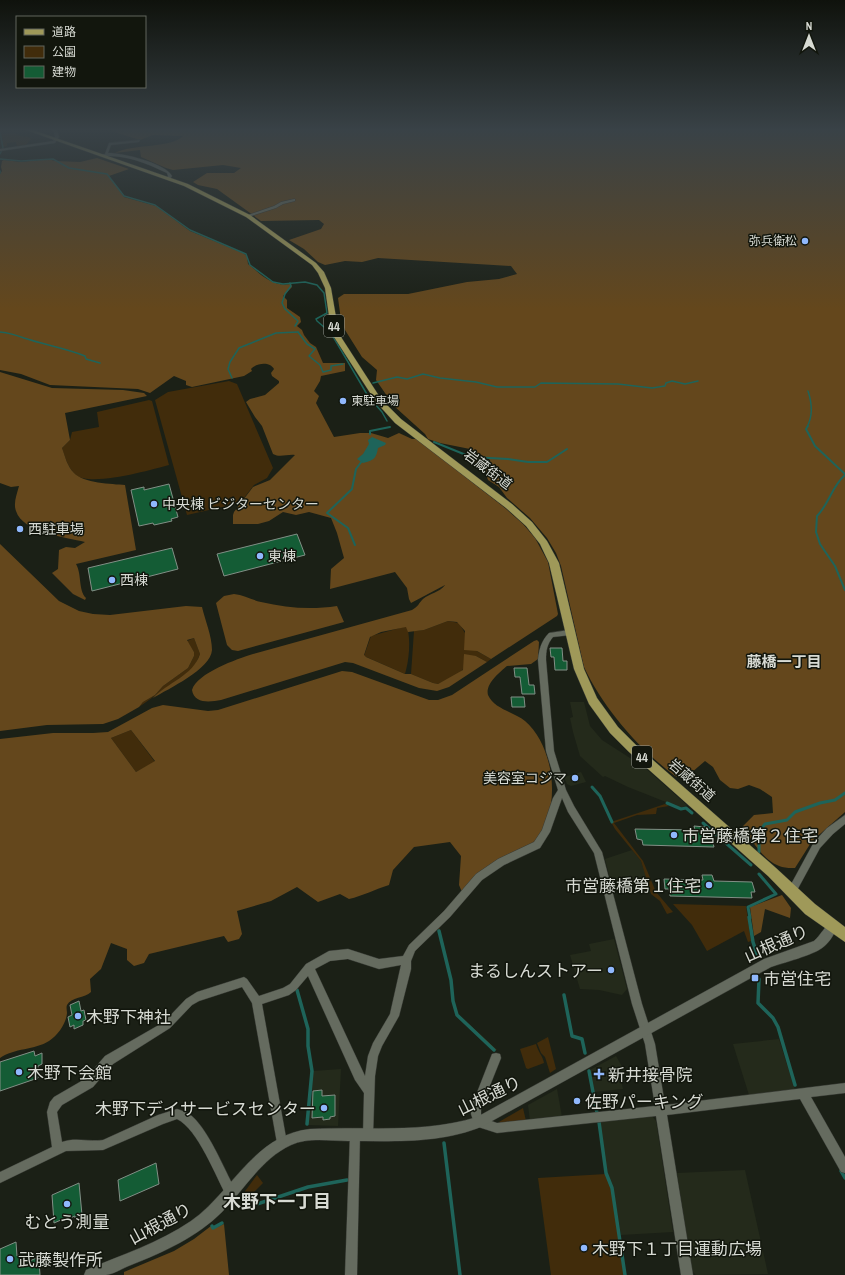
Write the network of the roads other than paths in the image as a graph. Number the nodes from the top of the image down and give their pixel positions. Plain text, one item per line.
1 (195, 190) edge
2 (294, 200) dead end
3 (247, 216) junction
4 (570, 633) junction
5 (562, 790) junction
6 (845, 819) edge
7 (792, 891) junction
8 (832, 927) junction
9 (845, 935) edge
10 (406, 960) junction
11 (309, 967) junction
12 (257, 1001) junction
13 (645, 1030) junction
14 (496, 1058) dead end
15 (845, 1088) edge
16 (369, 1091) junction
17 (803, 1093) junction
18 (661, 1110) junction
19 (478, 1122) junction
20 (355, 1135) junction
21 (368, 1135) junction
22 (282, 1143) junction
23 (58, 1149) junction
24 (845, 1168) edge
25 (0, 1178) edge
26 (232, 1193) junction
27 (92, 1275) edge
28 (351, 1275) edge
29 (687, 1275) edge

1 - 3 main road, 岩蔵街道 / 44
2 - 3 street
3 - 4 main road, 岩蔵街道 / 44
4 - 5 street
4 - 7 main road, 岩蔵街道 / 44
5 - 10 street
5 - 13 street
6 - 7 street
7 - 8 main road, 岩蔵街道 / 44
8 - 9 main road, 岩蔵街道 / 44
8 - 13 street, 山根通り
10 - 11 street
10 - 16 street
11 - 12 street
11 - 16 street
12 - 22 street
12 - 23 street
13 - 18 street
13 - 19 street, 山根通り
14 - 19 street
15 - 17 street
16 - 21 street
17 - 18 street
17 - 24 street
18 - 19 street
18 - 29 street
19 - 21 street, 山根通り
20 - 21 street, 山根通り
20 - 22 street, 山根通り
20 - 28 street
22 - 26 street, 山根通り
23 - 25 street
23 - 26 street
26 - 27 street, 山根通り

